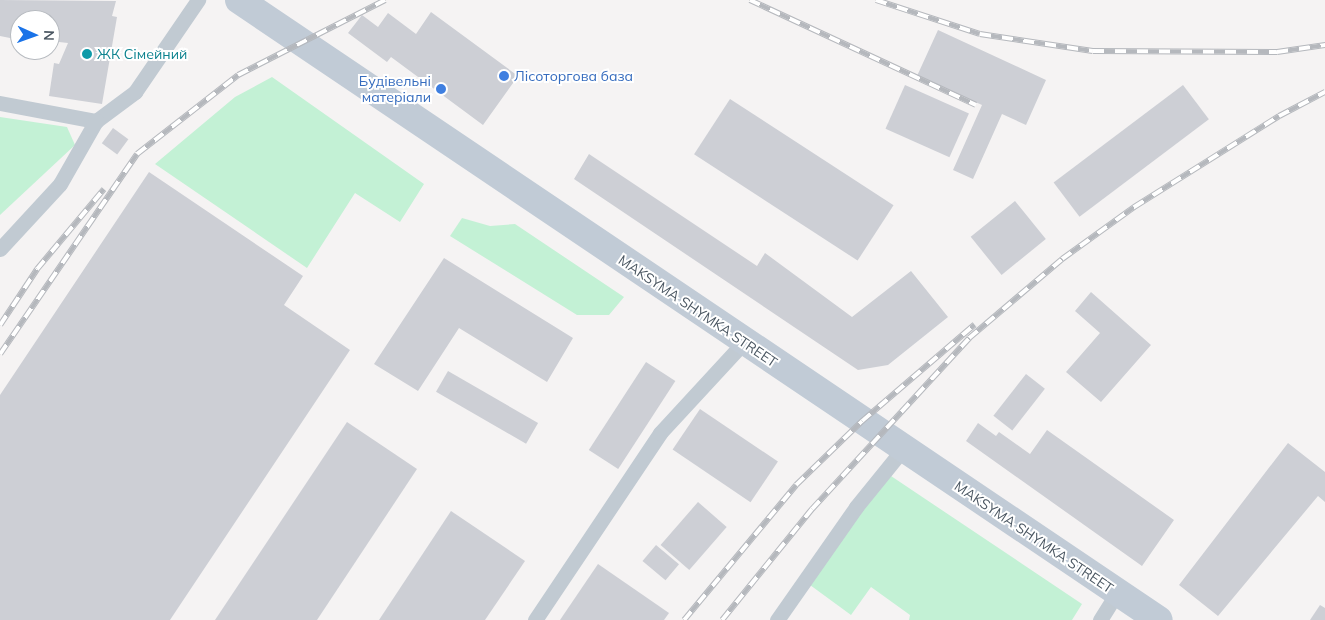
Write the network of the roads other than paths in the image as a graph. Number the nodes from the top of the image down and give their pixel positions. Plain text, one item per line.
1 (198, 0) edge
2 (239, 0) edge
3 (0, 103) edge
4 (96, 121) junction
5 (0, 249) edge
6 (744, 342) junction
7 (903, 449) junction
8 (1117, 593) junction
9 (535, 620) edge
10 (777, 620) edge
11 (1100, 620) edge
12 (1159, 620) edge

1 - 4 lane
2 - 6 main road, MAKSYMA SHYMKA STREET
3 - 4 lane
4 - 5 lane
6 - 7 main road, MAKSYMA SHYMKA STREET
6 - 9 lane
7 - 8 main road, MAKSYMA SHYMKA STREET
7 - 10 lane
8 - 11 lane
8 - 12 main road, MAKSYMA SHYMKA STREET

